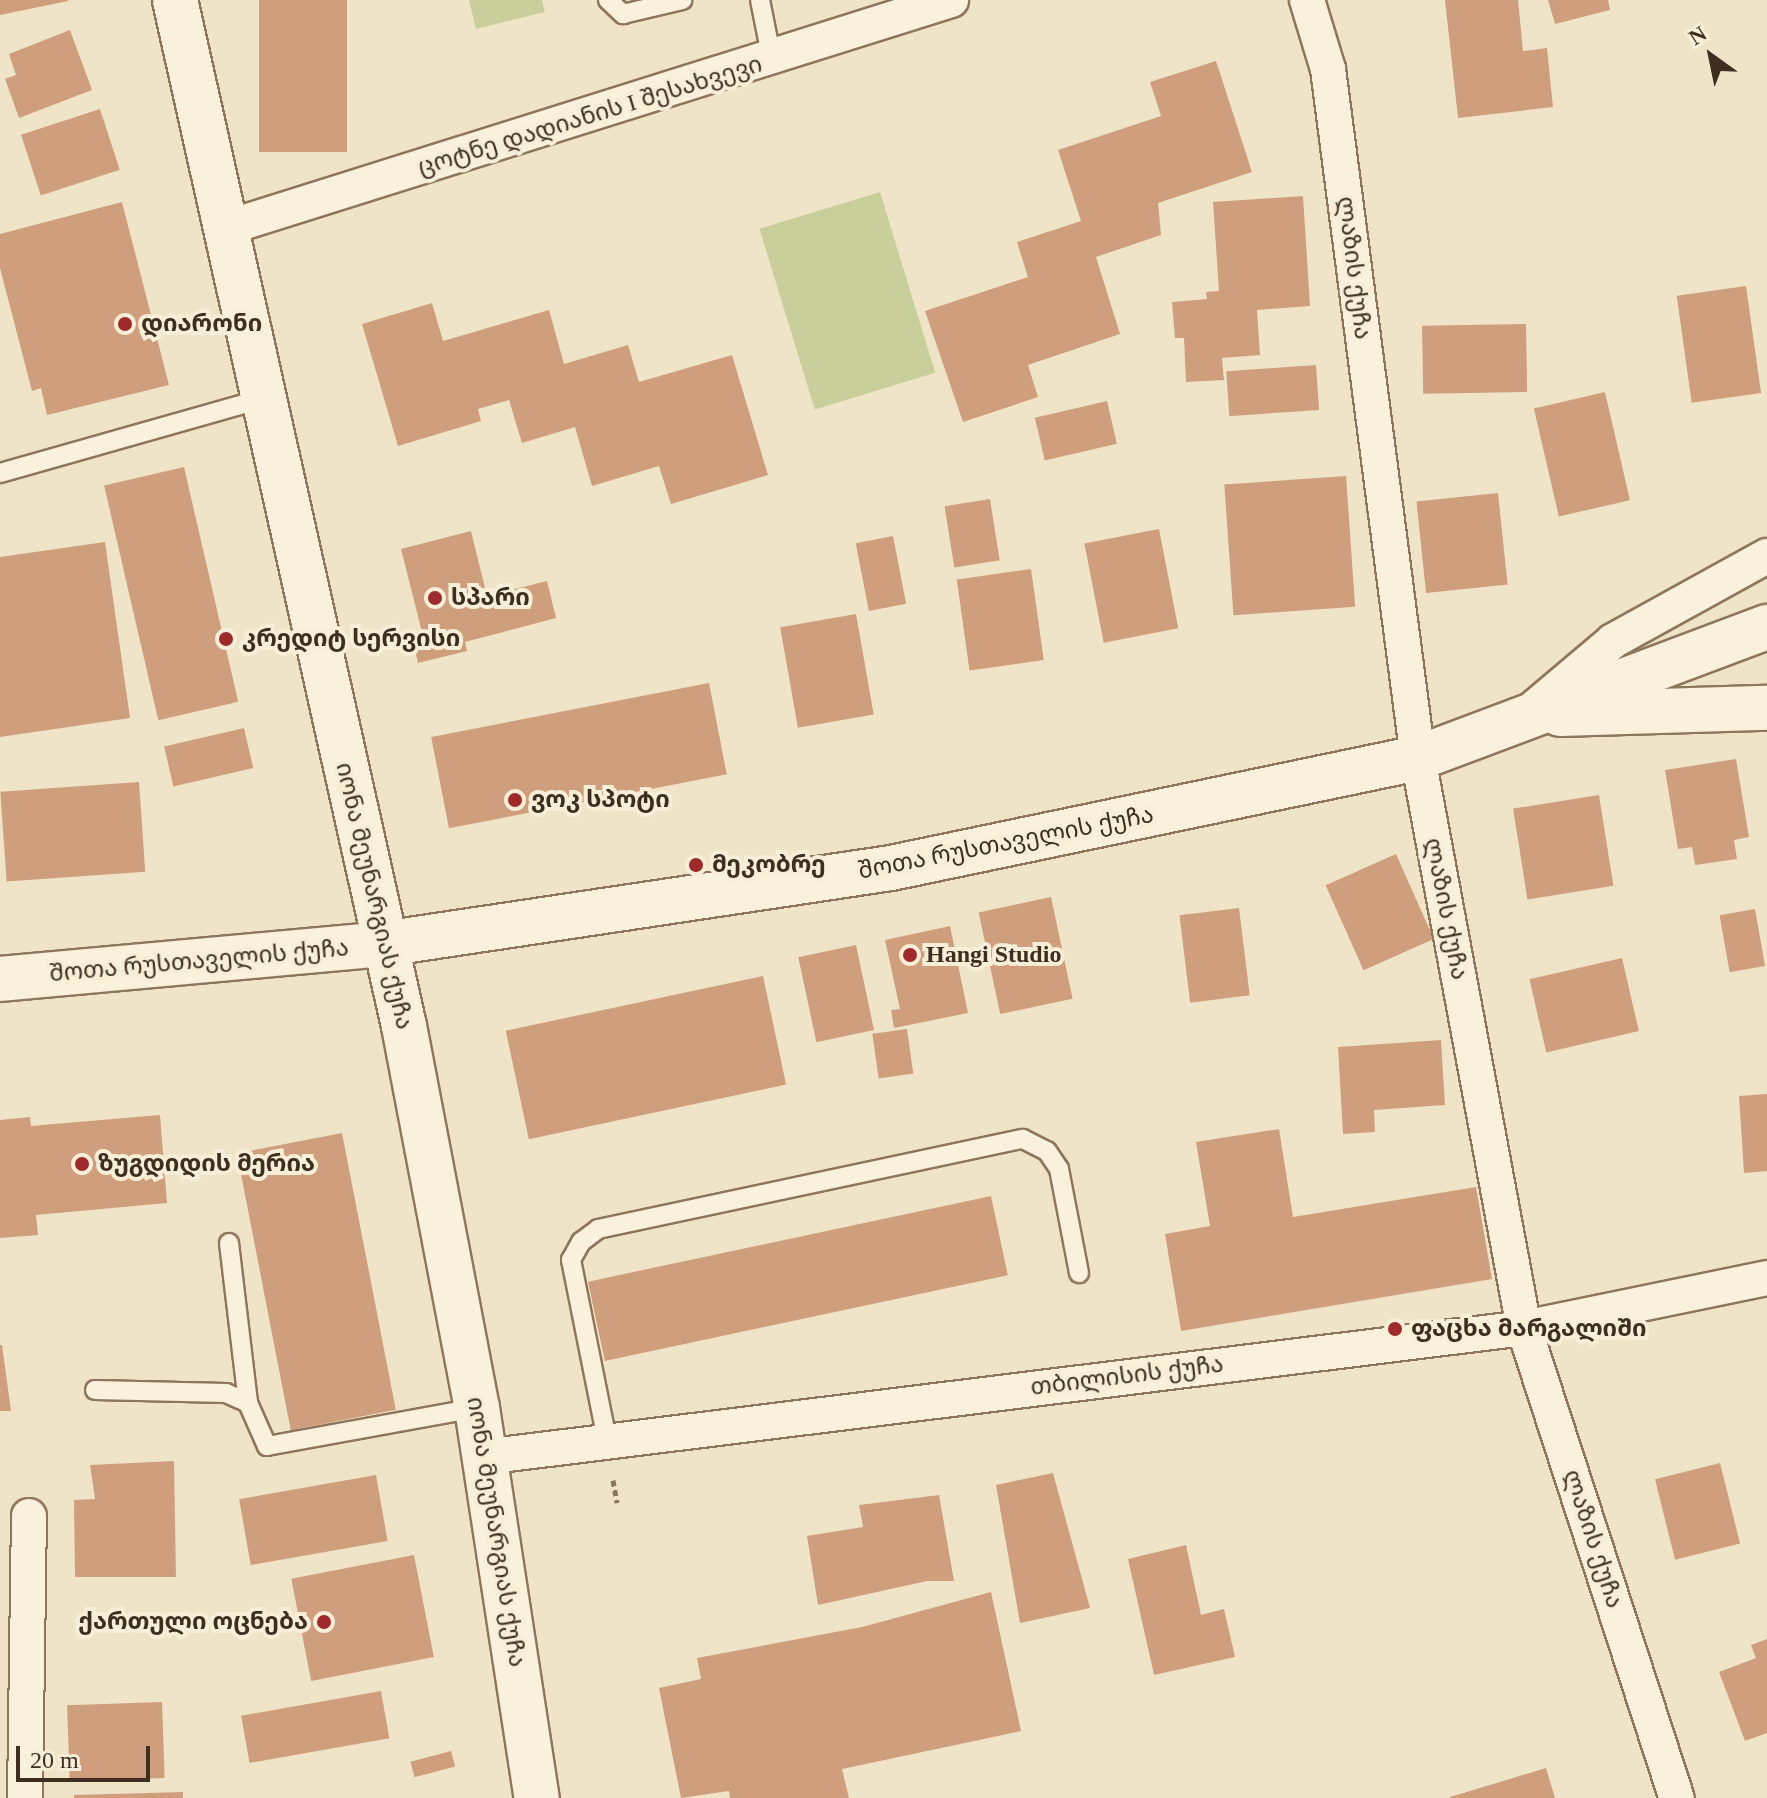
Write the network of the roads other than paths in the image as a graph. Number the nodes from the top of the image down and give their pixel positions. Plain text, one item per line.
1 (175, 0) edge
2 (608, 0) edge
3 (682, 0) edge
4 (760, 0) edge
5 (951, 0) edge
6 (1307, 0) edge
7 (772, 60) junction
8 (229, 227) junction
9 (265, 398) junction
10 (0, 473) edge
11 (1767, 556) edge
12 (1767, 627) edge
13 (1767, 708) edge
14 (1525, 715) junction
15 (1418, 758) junction
16 (383, 944) junction
17 (0, 979) edge
18 (229, 1243) dead end
19 (1079, 1273) dead end
20 (1767, 1278) edge
21 (1524, 1328) junction
22 (95, 1390) dead end
23 (248, 1403) junction
24 (477, 1408) junction
25 (607, 1440) junction
26 (484, 1457) junction
27 (29, 1516) dead end
28 (25, 1798) edge
29 (537, 1798) edge
30 (1677, 1798) edge

1 - 8 main road, იონა მეუნარგიას ქუჩა
2 - 3 lane
4 - 7 lane
5 - 7 street, ცოტნე დადიანის I შესახვევი
6 - 15 street, ლაზის ქუჩა
7 - 8 street, ცოტნე დადიანის I შესახვევი
8 - 9 main road, იონა მეუნარგიას ქუჩა
9 - 10 lane
9 - 16 main road, იონა მეუნარგიას ქუჩა
11 - 14 street
12 - 14 main road, შოთა რუსთაველის ქუჩა
13 - 14 main road, შოთა რუსთაველის ქუჩა
14 - 15 main road, შოთა რუსთაველის ქუჩა
15 - 16 main road, შოთა რუსთაველის ქუჩა
15 - 21 street, ლაზის ქუჩა
16 - 17 main road, შოთა რუსთაველის ქუჩა
16 - 24 main road, იონა მეუნარგიას ქუჩა
18 - 23 lane
19 - 25 lane
20 - 21 street, თბილისის ქუჩა
21 - 25 street, თბილისის ქუჩა
21 - 30 street, ლაზის ქუჩა
22 - 23 lane
23 - 24 lane
24 - 26 main road, იონა მეუნარგიას ქუჩა
25 - 26 street, თბილისის ქუჩა
26 - 29 main road, იონა მეუნარგიას ქუჩა
27 - 28 street

